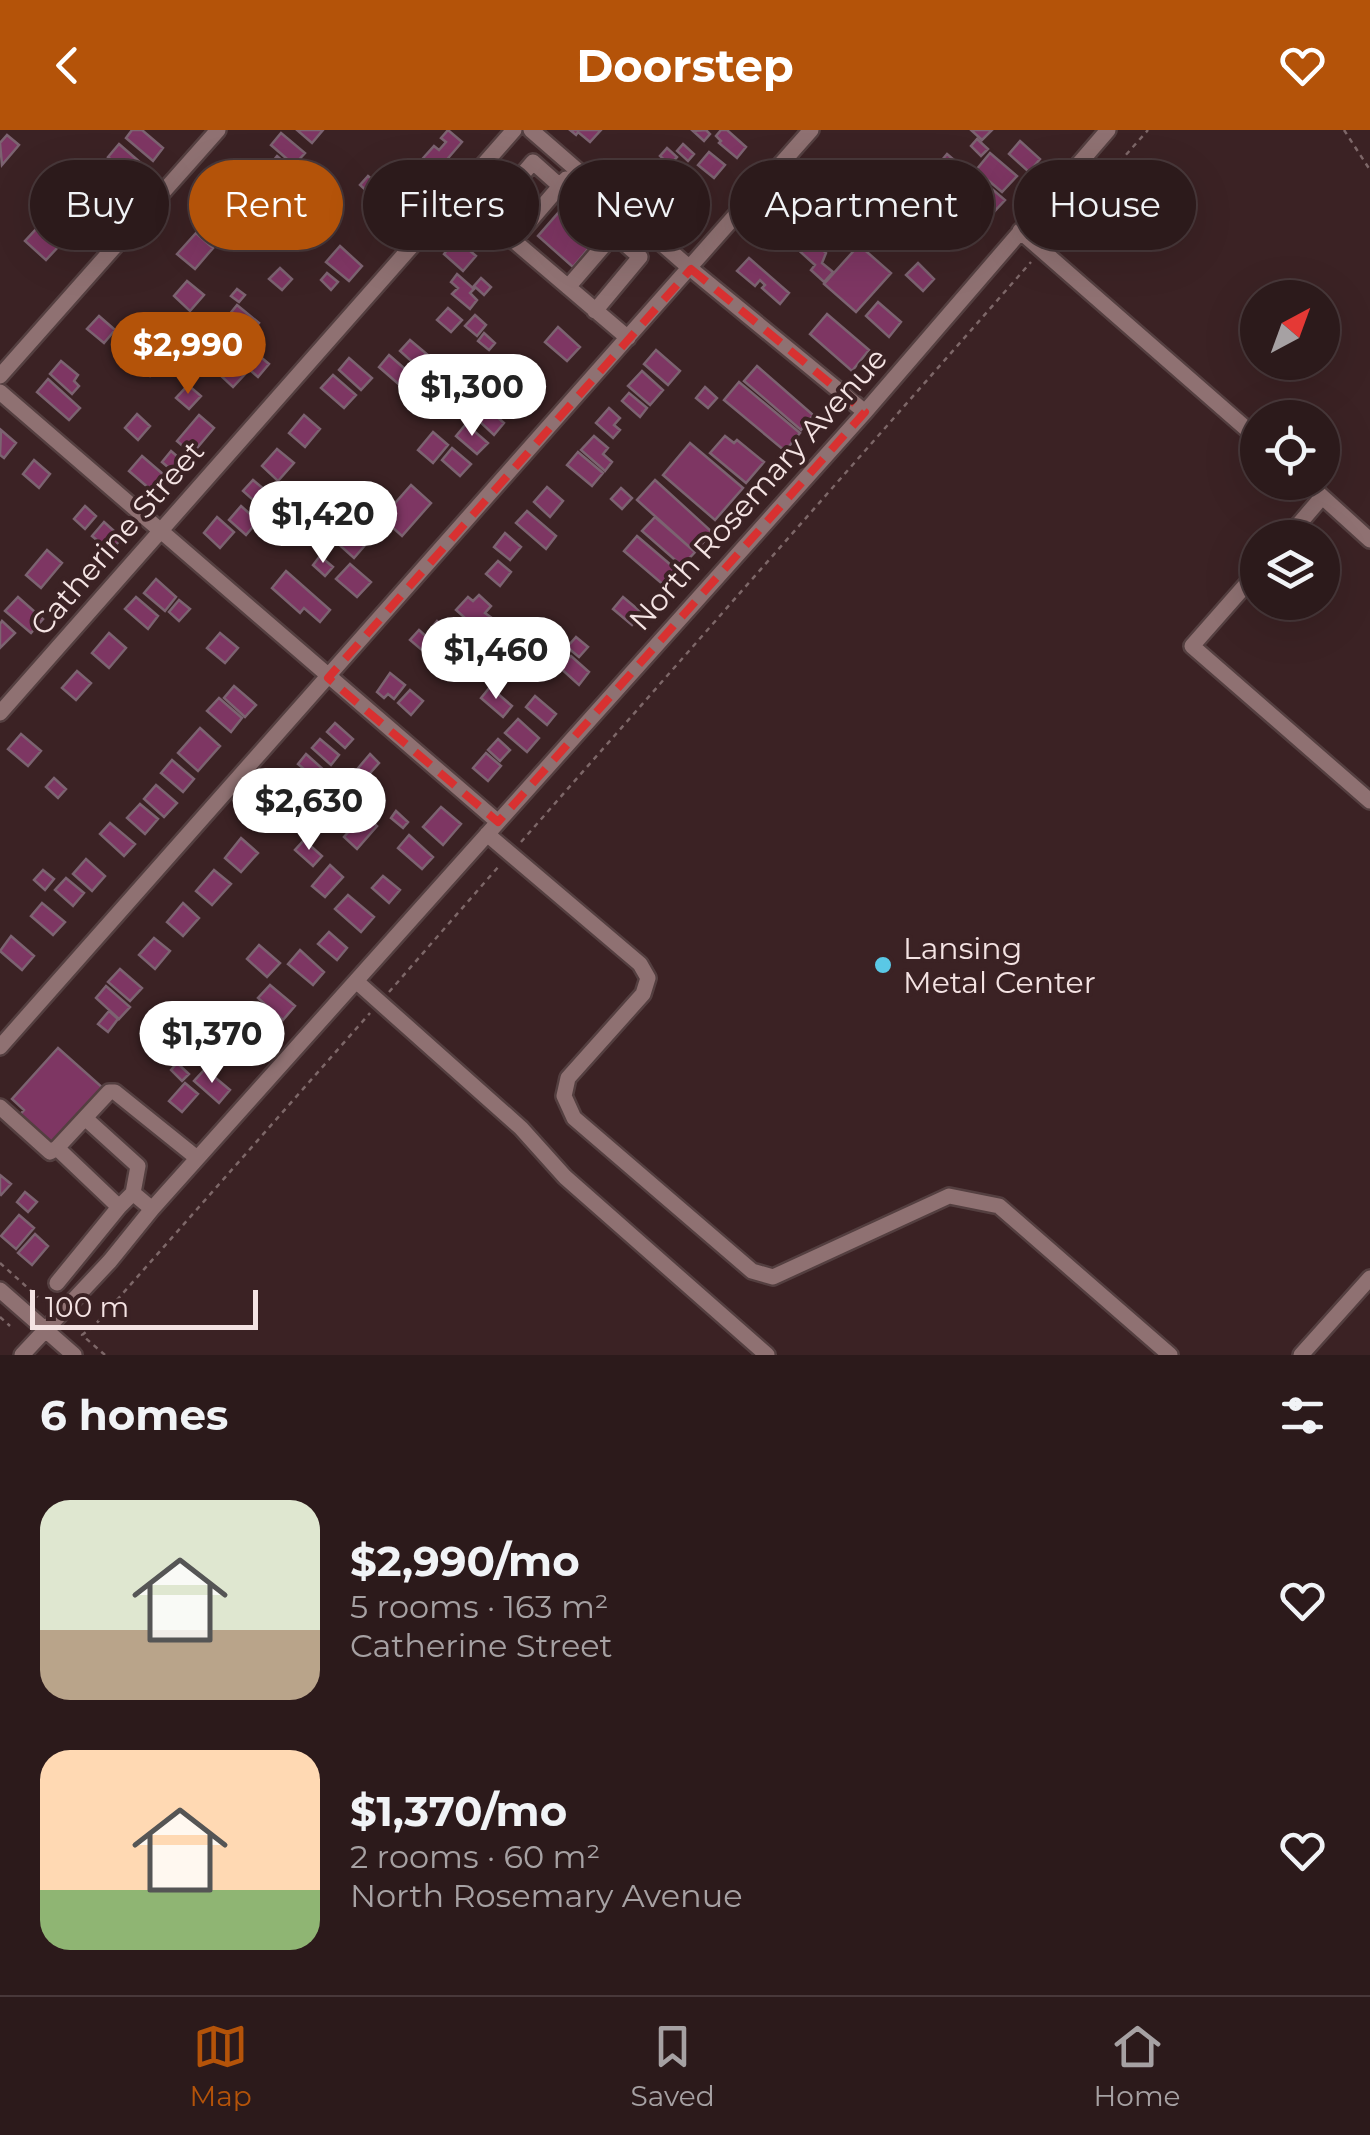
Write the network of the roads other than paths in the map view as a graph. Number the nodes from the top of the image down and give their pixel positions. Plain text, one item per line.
1 (218, 130) edge
2 (514, 130) edge
3 (531, 130) edge
4 (811, 130) edge
5 (1108, 130) edge
6 (489, 160) edge
7 (566, 160) edge
8 (1082, 160) edge
9 (539, 167) edge
10 (559, 185) edge
11 (559, 187) edge
12 (539, 211) edge
13 (1014, 237) edge
14 (410, 250) edge
15 (524, 250) edge
16 (600, 250) edge
17 (632, 250) edge
18 (668, 250) edge
19 (1042, 250) edge
20 (690, 269) junction
21 (568, 287) junction
22 (595, 311) junction
23 (628, 338) junction
24 (0, 376) edge
25 (0, 392) edge
26 (865, 412) junction
27 (1240, 423) edge
28 (1319, 500) edge
29 (1325, 500) edge
30 (1302, 520) edge
31 (160, 531) junction
32 (1370, 540) edge
33 (1240, 591) edge
34 (328, 678) junction
35 (0, 713) edge
36 (1370, 801) edge
37 (492, 828) junction
38 (356, 982) junction
39 (0, 1047) edge
40 (0, 1106) edge
41 (85, 1118) junction
42 (57, 1148) junction
43 (197, 1158) junction
44 (133, 1193) junction
45 (119, 1207) junction
46 (152, 1208) junction
47 (91, 1241) junction
48 (110, 1261) junction
49 (1370, 1278) edge
50 (57, 1282) dead end
51 (0, 1290) edge
52 (45, 1329) junction
53 (22, 1355) edge
54 (74, 1355) edge
55 (768, 1355) edge
56 (1170, 1355) edge
57 (1300, 1355) edge

1 - 24 street
2 - 6 street, Catherine Street
3 - 7 street
4 - 20 street
5 - 8 street, North Rosemary Avenue
9 - 10 street
11 - 12 street
13 - 26 street, North Rosemary Avenue
14 - 31 street, Catherine Street
15 - 21 street
16 - 21 street
17 - 22 street
18 - 20 street
19 - 27 street
20 - 23 street
20 - 26 street
21 - 22 street
22 - 23 street
23 - 34 street
25 - 31 street
26 - 37 street, North Rosemary Avenue
28 - 30 street
29 - 32 street
31 - 34 street
31 - 35 street, Catherine Street
33 - 36 street
34 - 37 street
34 - 39 street
37 - 38 street, North Rosemary Avenue
37 - 56 street
38 - 43 street, North Rosemary Avenue
38 - 55 street
40 - 42 street
41 - 42 street
41 - 43 street
41 - 44 street
42 - 45 street
43 - 46 street, North Rosemary Avenue
44 - 45 street
44 - 46 street
45 - 47 street
46 - 48 street, North Rosemary Avenue
47 - 48 street
47 - 50 street
48 - 52 street, North Rosemary Avenue
49 - 57 street
51 - 52 street
52 - 53 street, North Rosemary Avenue
52 - 54 street

